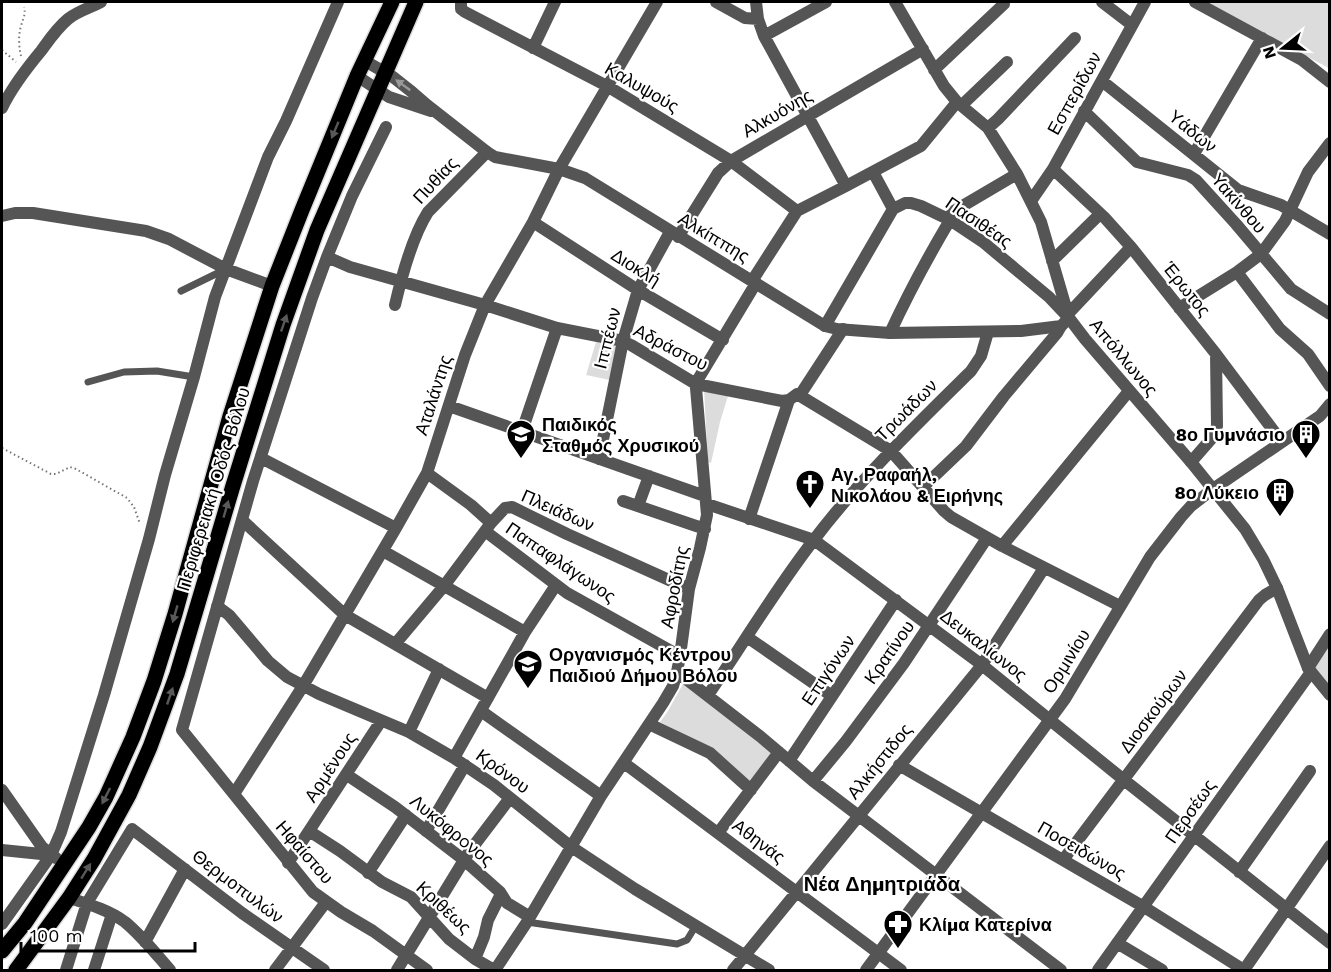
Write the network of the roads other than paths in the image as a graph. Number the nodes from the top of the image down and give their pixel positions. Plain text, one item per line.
1 (100, 2) edge
2 (338, 2) edge
3 (392, 2) edge
4 (416, 2) edge
5 (555, 2) edge
6 (657, 2) edge
7 (716, 2) edge
8 (756, 2) edge
9 (826, 2) edge
10 (1102, 2) edge
11 (1145, 2) edge
12 (1195, 2) edge
13 (899, 3) edge
14 (1004, 4) dead end
15 (461, 5) edge
16 (758, 19) junction
17 (1132, 25) junction
18 (764, 36) junction
19 (1075, 38) dead end
20 (1262, 38) junction
21 (533, 48) junction
22 (923, 50) junction
23 (365, 61) junction
24 (1007, 62) dead end
25 (934, 70) junction
26 (384, 72) junction
27 (357, 76) junction
28 (1102, 81) junction
29 (1329, 82) edge
30 (607, 86) junction
31 (377, 90) junction
32 (959, 104) junction
33 (2, 108) edge
34 (1084, 111) junction
35 (438, 114) junction
36 (808, 116) junction
37 (386, 128) dead end
38 (988, 128) junction
39 (1329, 143) edge
40 (487, 152) junction
41 (1194, 154) junction
42 (730, 161) junction
43 (559, 169) junction
44 (1053, 169) junction
45 (873, 172) junction
46 (1017, 174) junction
47 (846, 186) junction
48 (1031, 201) junction
49 (893, 209) junction
50 (1290, 210) junction
51 (796, 211) junction
52 (1100, 214) junction
53 (2, 216) edge
54 (949, 220) junction
55 (532, 222) junction
56 (674, 234) junction
57 (1329, 234) edge
58 (1131, 247) junction
59 (1261, 255) junction
60 (327, 257) junction
61 (1052, 261) junction
62 (226, 269) junction
63 (1237, 272) junction
64 (401, 281) junction
65 (754, 282) junction
66 (272, 286) junction
67 (638, 290) junction
68 (181, 291) dead end
69 (395, 305) dead end
70 (484, 305) junction
71 (1179, 308) junction
72 (1329, 314) edge
73 (1066, 319) junction
74 (825, 326) junction
75 (557, 328) junction
76 (843, 330) junction
77 (987, 332) junction
78 (890, 333) junction
79 (723, 340) junction
80 (623, 341) junction
81 (1216, 354) junction
82 (194, 377) junction
83 (88, 382) dead end
84 (696, 384) junction
85 (1329, 386) edge
86 (1129, 391) junction
87 (795, 398) junction
88 (449, 406) junction
89 (1328, 408) edge
90 (522, 432) junction
91 (1282, 442) junction
92 (891, 451) junction
93 (261, 458) junction
94 (599, 459) junction
95 (1191, 462) junction
96 (427, 473) junction
97 (649, 476) junction
98 (923, 487) junction
99 (1213, 489) junction
100 (706, 500) junction
101 (623, 501) dead end
102 (638, 506) junction
103 (749, 519) junction
104 (242, 520) junction
105 (488, 527) junction
106 (396, 528) junction
107 (705, 529) junction
108 (987, 538) junction
109 (814, 540) junction
110 (1002, 546) junction
111 (383, 551) junction
112 (1044, 568) junction
113 (556, 585) junction
114 (444, 586) junction
115 (1277, 588) junction
116 (689, 589) junction
117 (896, 600) junction
118 (218, 606) junction
119 (1120, 606) junction
120 (345, 615) junction
121 (930, 625) junction
122 (525, 632) junction
123 (1329, 634) edge
124 (747, 636) junction
125 (396, 643) junction
126 (680, 656) junction
127 (982, 665) junction
128 (439, 669) junction
129 (1310, 670) junction
130 (678, 672) junction
131 (303, 686) junction
132 (708, 695) junction
133 (1329, 695) edge
134 (832, 696) junction
135 (489, 698) junction
136 (481, 711) junction
137 (1050, 720) junction
138 (381, 721) junction
139 (649, 724) junction
140 (410, 732) junction
141 (779, 752) junction
142 (459, 761) junction
143 (789, 761) junction
144 (624, 763) junction
145 (899, 765) junction
146 (1310, 771) dead end
147 (347, 775) junction
148 (1124, 780) junction
149 (813, 781) junction
150 (2, 790) edge
151 (751, 790) junction
152 (234, 794) junction
153 (601, 796) junction
154 (510, 798) junction
155 (981, 813) junction
156 (406, 815) junction
157 (858, 816) junction
158 (309, 831) junction
159 (426, 831) junction
160 (718, 833) junction
161 (1194, 836) junction
162 (570, 846) junction
163 (1329, 846) edge
164 (2, 850) edge
165 (51, 855) junction
166 (464, 860) junction
167 (1063, 860) junction
168 (288, 863) junction
169 (65, 864) junction
170 (185, 869) junction
171 (1239, 872) junction
172 (368, 873) junction
173 (936, 874) junction
174 (797, 891) junction
175 (501, 894) junction
176 (69, 898) junction
177 (326, 902) junction
178 (87, 903) junction
179 (1144, 907) junction
180 (1286, 910) junction
181 (112, 914) junction
182 (429, 917) junction
183 (528, 919) junction
184 (2, 924) edge
185 (695, 927) junction
186 (1328, 938) edge
187 (145, 942) junction
188 (1118, 943) junction
189 (292, 949) junction
190 (2, 951) edge
191 (879, 953) junction
192 (745, 955) junction
193 (407, 956) junction
194 (475, 958) junction
195 (16, 970) edge
196 (66, 970) edge
197 (94, 970) edge
198 (170, 970) edge
199 (275, 970) edge
200 (324, 970) edge
201 (397, 970) edge
202 (427, 970) edge
203 (494, 970) edge
204 (733, 970) edge
205 (769, 970) edge
206 (866, 970) edge
207 (901, 970) edge
208 (1061, 970) edge
209 (1098, 970) edge
210 (1162, 970) edge
211 (1244, 970) edge

1 - 33 street
2 - 62 street
3 - 23 main road, Περιφερειακή Οδός Βόλου
4 - 26 main road, Περιφερειακή Οδός Βόλου
5 - 21 street
6 - 30 street, Αταλάντης
7 - 16 street
8 - 16 street
9 - 18 street
10 - 17 street
11 - 17 street, Εσπερίδων
12 - 20 street
13 - 22 street, Απόλλωνος
14 - 25 street
15 - 21 street, Καλυψούς
16 - 18 street
17 - 28 street, Εσπερίδων
18 - 36 street
19 - 38 street
20 - 29 street
20 - 41 street
21 - 30 street, Καλυψούς
22 - 25 street, Απόλλωνος
22 - 36 street, Αλκυόνης
23 - 26 street, Αλκίππης
23 - 27 main road, Περιφερειακή Οδός Βόλου
24 - 32 street
25 - 32 street, Απόλλωνος
26 - 31 main road, Περιφερειακή Οδός Βόλου
35 -> 26 street, Αλκίππης
27 - 31 street
27 -> 66 main road, Περιφερειακή Οδός Βόλου
28 - 34 street, Εσπερίδων
28 - 41 street, Υάδων
30 - 42 street, Καλυψούς
30 - 43 street, Αταλάντης
31 - 35 street
176 -> 31 main road, Περιφερειακή Οδός Βόλου
32 - 38 street, Απόλλωνος
32 - 45 street
34 - 44 street, Εσπερίδων
34 - 59 street, Υακίνθου
35 - 40 street, Αλκίππης
36 - 42 street, Αλκυόνης
36 - 47 street
37 - 60 street
38 - 46 street, Απόλλωνος
39 - 50 street
40 - 43 street, Αλκίππης
40 - 64 street, Πυθίας
41 - 50 street, Υάδων
42 - 51 street, Καλυψούς
42 - 56 street, Αλκυόνης
43 - 55 street, Αταλάντης
43 - 56 street, Αλκίππης
44 - 48 street, Εσπερίδων
44 - 52 street, Έρωτος
45 - 47 street
45 - 49 street
46 - 48 street, Απόλλωνος
46 - 54 street
47 - 51 street
48 - 61 street, Απόλλωνος
49 - 54 street, Πασιθέας
49 - 74 street
50 - 57 street, Υάδων
50 - 59 street
51 - 65 street
52 - 58 street, Έρωτος
52 - 61 street
53 - 62 street
54 - 73 street, Πασιθέας
54 - 78 street
55 - 67 street, Διοκλή
55 - 70 street, Αταλάντης
56 - 65 street, Αλκίππης
56 - 67 street, Ιππέων
58 - 71 street, Έρωτος
58 - 73 street
59 - 63 street
59 - 72 street, Υακίνθου
60 - 64 street, Αδράστου
60 - 93 street
61 - 73 street, Απόλλωνος
62 - 66 street
62 - 68 lane
62 - 82 street
63 - 71 street
63 - 85 street
64 - 69 street, Πυθίας
64 - 70 street, Αδράστου
65 - 74 street, Αλκίππης
65 - 79 street
66 -> 169 main road, Περιφερειακή Οδός Βόλου
67 - 79 street, Διοκλή
67 - 80 street, Ιππέων
70 - 75 street, Αδράστου
70 - 88 street, Αταλάντης
71 - 81 street, Έρωτος
73 - 77 street
73 - 86 street, Απόλλωνος
73 - 98 street
74 - 76 street, Αλκίππης
75 - 80 street, Αδράστου
75 - 90 street
76 - 78 street, Αλκίππης
76 - 87 street
77 - 78 street, Αλκίππης
77 - 92 street, Τρωάδων
79 - 84 street
80 - 84 street, Αδράστου
80 - 94 street, Ιππέων
81 - 91 street, Έρωτος
81 - 95 street
82 - 83 lane
82 - 165 street
84 - 87 street, Αδράστου
84 - 100 street, Αφροδίτης
86 - 95 street, Απόλλωνος
86 - 110 street
87 - 92 street, Αδράστου
87 - 103 street
88 - 90 street, Δευκαλίωνος
88 - 96 street, Αταλάντης
89 - 91 street, Ορμινίου
90 - 94 street, Δευκαλίωνος
91 - 99 street, Ορμινίου
92 - 98 street, Αδράστου
92 - 109 street, Τρωάδων
93 - 104 street
93 - 106 street
94 - 97 street, Δευκαλίωνος
95 - 99 street, Απόλλωνος
96 - 105 street, Παπαφλάγωνος
96 - 106 street, Αταλάντης
97 - 100 street, Δευκαλίωνος
97 - 102 street
98 - 108 street, Αδράστου
99 - 115 street, Απόλλωνος
99 - 119 street, Ορμινίου
100 - 103 street, Δευκαλίωνος
100 - 107 street, Αφροδίτης
101 - 102 street
102 - 107 street
103 - 109 street, Δευκαλίωνος
104 - 118 street
104 - 120 street
105 - 113 street, Παπαφλάγωνος
105 - 114 street, Πλειάδων
105 - 116 street, Πλειάδων
106 - 111 street, Αταλάντης
107 - 116 street, Αφροδίτης
108 - 110 street, Αδράστου
108 - 121 street, Κρατίνου
109 - 117 street, Δευκαλίωνος
109 - 124 street, Τρωάδων
110 - 112 street, Αδράστου
111 - 114 street
111 - 120 street, Αταλάντης
112 - 119 street, Αδράστου
112 - 127 street, Αλκήστιδος
113 - 122 street
113 - 126 street, Παπαφλάγωνος
114 - 122 street
114 - 125 street, Πλειάδων
115 - 129 street, Απόλλωνος
115 - 148 street, Διοσκούρων
116 - 126 street, Αφροδίτης
117 - 121 street, Δευκαλίωνος
117 - 134 street, Επιγόνων
118 - 131 street, Κρόνου
118 - 152 street, Ηφαίστου
119 - 137 street, Ορμινίου
120 - 125 street
120 - 131 street, Αταλάντης
121 - 127 street, Δευκαλίωνος
121 - 149 street, Κρατίνου
122 - 135 street
123 - 129 street, Περσέως
124 - 132 street, Τρωάδων
124 - 134 street
125 - 128 street
126 - 130 street, Αφροδίτης
127 - 137 street, Δευκαλίωνος
127 - 145 street, Αλκήστιδος
128 - 135 street
128 - 140 street
129 - 133 street, Απόλλωνος
129 - 161 street, Περσέως
130 - 132 street
130 - 139 street, Αφροδίτης
131 - 138 street, Κρόνου
131 - 152 street, Αταλάντης
132 - 141 street
134 - 143 street, Επιγόνων
135 - 136 street
136 - 142 street
136 - 153 street
137 - 148 street, Δευκαλίωνος
137 - 155 street, Ορμινίου
138 - 140 street, Κρόνου
138 - 147 street, Αρμένους
139 - 144 street, Αφροδίτης
139 - 151 street
140 - 142 street, Κρόνου
141 - 143 street
141 - 151 street
142 - 154 street, Κρόνου
142 - 159 street
143 - 149 street
144 - 153 street, Αφροδίτης
144 - 160 street, Αθηνάς
145 - 155 street, Ποσειδώνος
145 - 157 street, Αλκήστιδος
146 - 171 street
147 - 156 street, Λυκόφρoνος
147 - 158 street, Αρμένους
148 - 161 street, Δευκαλίωνος
148 - 167 street, Διοσκούρων
149 - 157 street
150 - 165 street
151 - 160 street
152 - 168 street, Ηφαίστου
153 - 162 street, Αφροδίτης
154 - 162 street, Κρόνου
154 - 166 street
155 - 167 street, Ποσειδώνος
155 - 173 street, Ορμινίου
156 - 159 street, Λυκόφρoνος
156 - 172 street
157 - 173 street
157 - 174 street, Αλκήστιδος
158 - 168 street, Αρμένους
158 - 172 street, Κριθέως
159 - 166 street, Λυκόφρoνος
160 - 174 street, Αθηνάς
161 - 171 street, Δευκαλίωνος
161 - 179 street, Περσέως
162 - 183 street, Αφροδίτης
162 - 185 street, Κρόνου
163 - 180 street
164 - 165 street
165 - 169 street
165 - 184 street
166 - 175 street, Λυκόφρoνος
166 - 182 street
167 - 179 street, Ποσειδώνος
168 - 177 street, Ηφαίστου
169 - 190 main road, Περιφερειακή Οδός Βόλου
170 - 178 street, Θερμοπυλών
170 - 187 street
170 - 189 street, Θερμοπυλών
171 - 180 street, Δευκαλίωνος
172 - 182 street, Κριθέως
173 - 191 street, Ορμινίου
173 - 208 street
174 - 191 street, Αθηνάς
174 - 192 street, Αλκήστιδος
175 - 183 street, Λυκόφρoνος
175 - 194 street
176 - 178 street
176 - 195 main road, Περιφερειακή Οδός Βόλου
177 - 189 street
177 - 193 street, Ηφαίστου
178 - 181 street
178 - 196 street
179 - 188 street, Περσέως
179 - 211 street, Ποσειδώνος
180 - 186 street, Δευκαλίωνος
180 - 211 street
181 - 187 street
181 - 197 street
182 - 193 street
182 - 194 street, Κριθέως
183 - 185 lane, Λυκόφρoνος
183 - 203 street, Αφροδίτης
185 - 192 street, Κρόνου
187 - 198 street
188 - 209 street, Περσέως
188 - 210 street
189 - 199 street
189 - 200 street, Θερμοπυλών
191 - 206 street, Ορμινίου
191 - 207 street, Αθηνάς
192 - 204 street, Αλκήστιδος
192 - 205 street, Κρόνου
193 - 201 street
193 - 202 street, Ηφαίστου
194 - 203 street, Κριθέως

